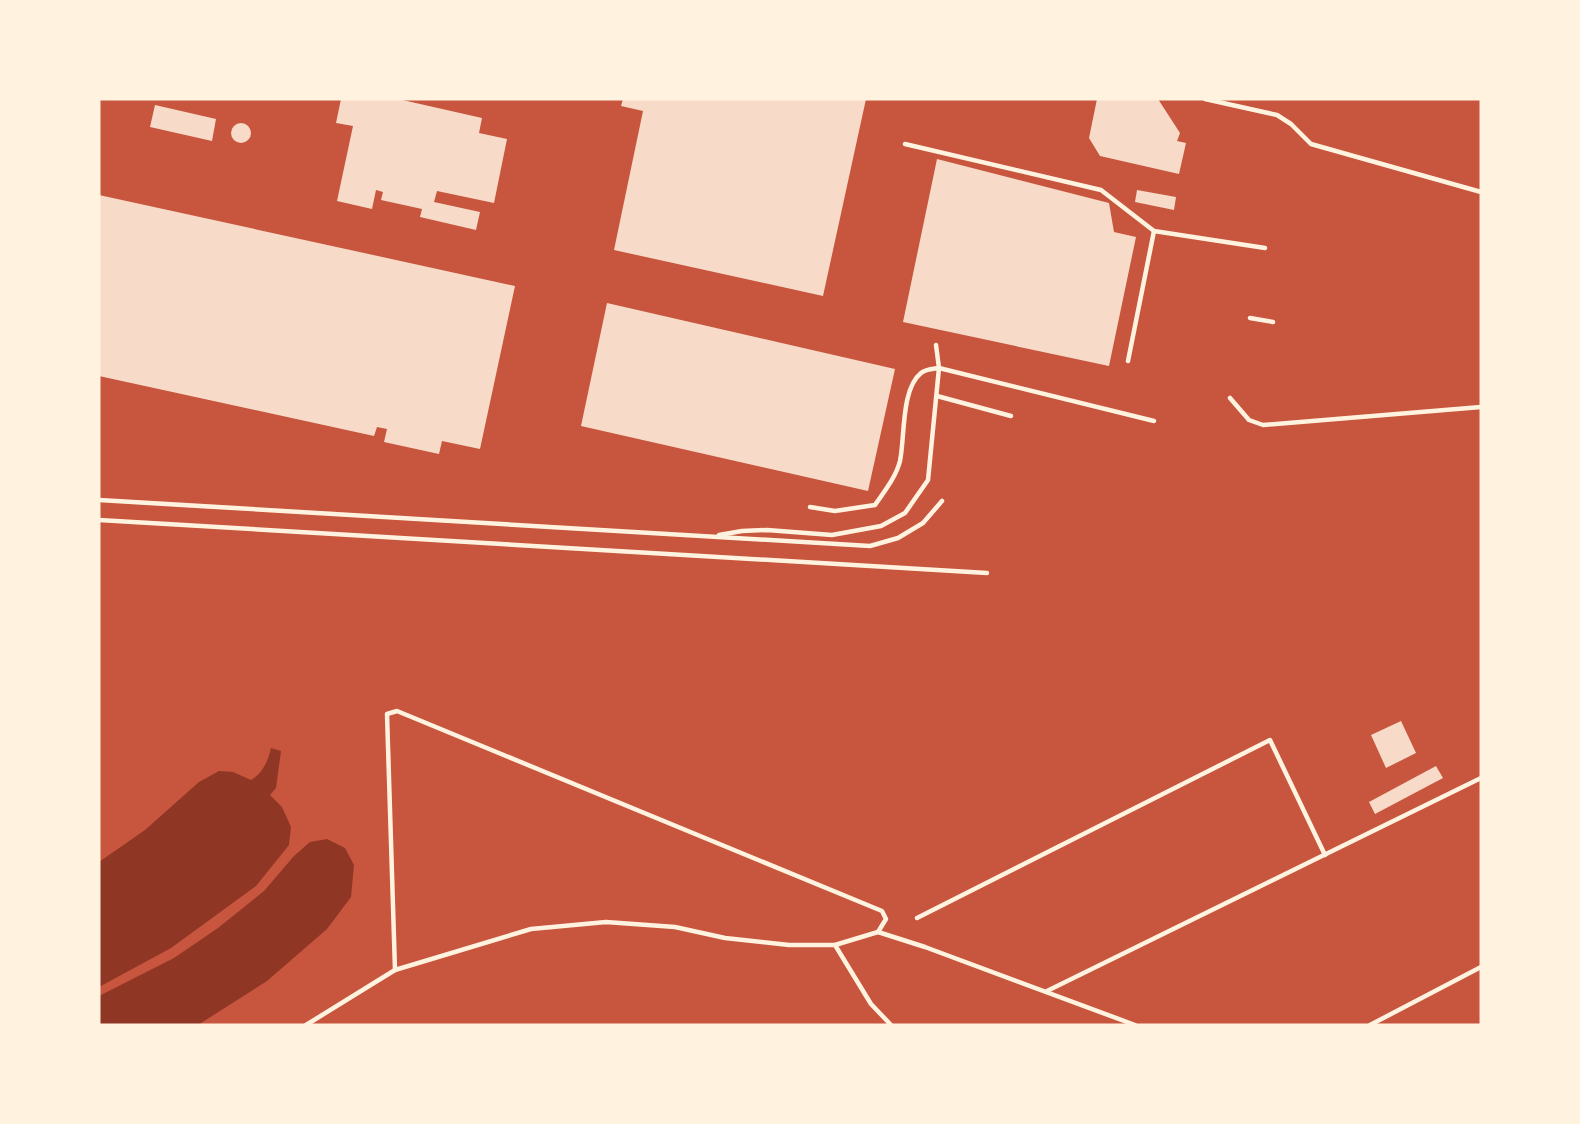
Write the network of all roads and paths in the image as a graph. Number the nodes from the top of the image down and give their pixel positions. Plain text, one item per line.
1 (1205, 99) edge
2 (905, 144) dead end
3 (1481, 192) edge
4 (1154, 231) junction
5 (1265, 248) dead end
6 (1250, 318) dead end
7 (1273, 322) dead end
8 (936, 345) dead end
9 (1128, 361) dead end
10 (939, 368) junction
11 (937, 396) junction
12 (1230, 398) dead end
13 (1481, 407) edge
14 (1011, 416) dead end
15 (1154, 421) dead end
16 (99, 500) edge
17 (942, 501) dead end
18 (810, 507) dead end
19 (99, 520) edge
20 (713, 537) junction
21 (987, 573) dead end
22 (1481, 778) edge
23 (1325, 855) junction
24 (917, 918) dead end
25 (879, 932) junction
26 (835, 945) junction
27 (1481, 968) edge
28 (395, 970) junction
29 (1047, 991) junction
30 (306, 1025) edge
31 (891, 1025) edge
32 (1135, 1025) edge
33 (1370, 1025) edge

1 - 3 lane
2 - 4 lane
4 - 5 lane
4 - 9 lane
6 - 7 lane
8 - 10 lane
10 - 11 lane
10 - 15 lane
10 - 18 lane
11 - 14 lane
11 - 20 lane
12 - 13 lane
16 - 20 lane
17 - 20 lane
19 - 21 lane
22 - 23 lane
23 - 24 lane
23 - 29 lane
25 - 26 lane
25 - 28 lane
25 - 29 lane
26 - 28 lane
26 - 31 lane
27 - 33 lane
28 - 30 lane
29 - 32 lane

